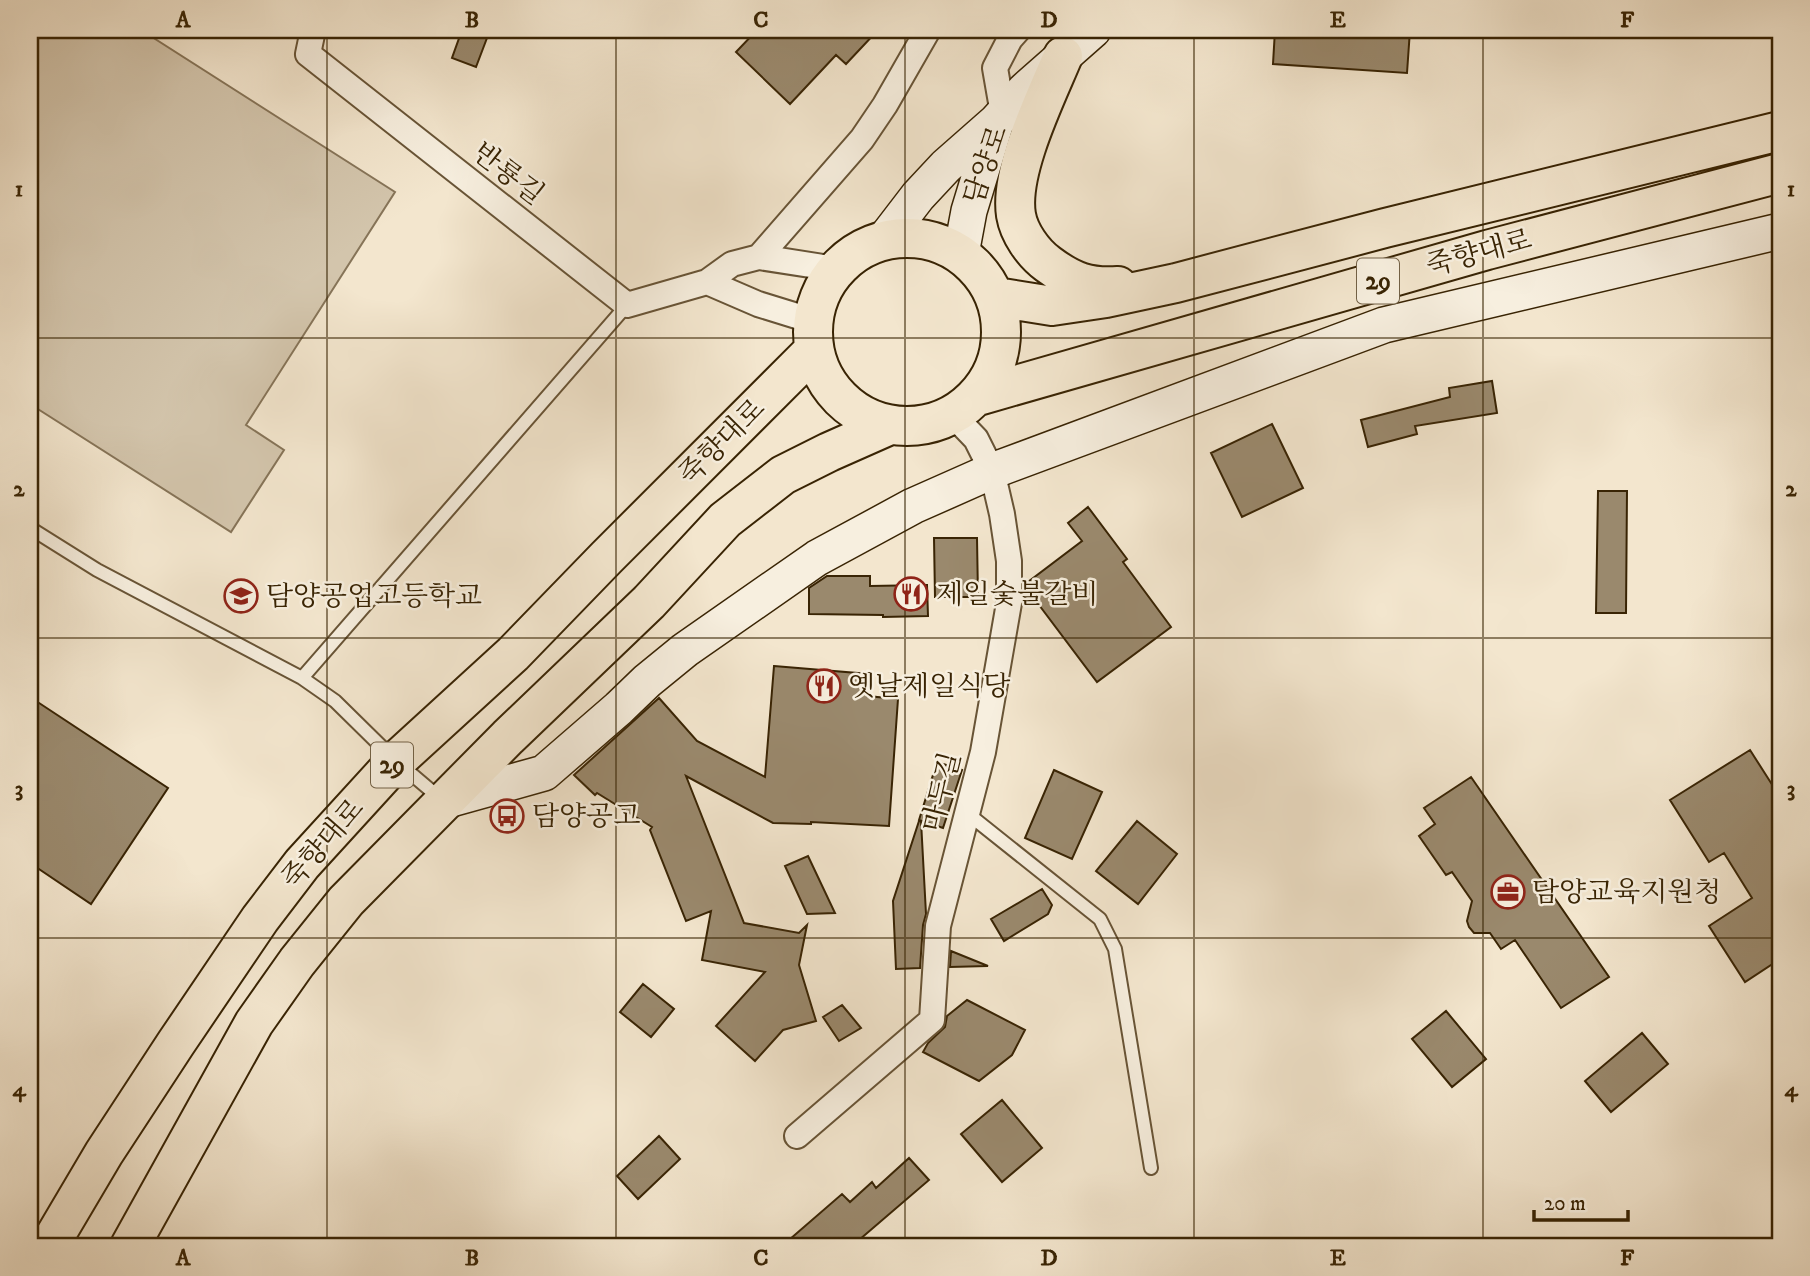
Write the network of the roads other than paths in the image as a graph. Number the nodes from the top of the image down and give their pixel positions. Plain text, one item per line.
1 (313, 30) edge
2 (928, 30) edge
3 (1018, 30) edge
4 (1093, 30) edge
5 (1063, 55) junction
6 (1000, 118) junction
7 (1780, 131) edge
8 (1780, 173) edge
9 (1780, 231) edge
10 (885, 239) junction
11 (961, 254) junction
12 (759, 257) junction
13 (836, 269) junction
14 (707, 282) junction
15 (1176, 283) junction
16 (996, 297) junction
17 (627, 305) junction
18 (813, 336) junction
19 (965, 405) junction
20 (890, 425) junction
21 (992, 471) junction
22 (30, 528) edge
23 (302, 678) junction
24 (396, 761) junction
25 (444, 802) junction
26 (967, 813) junction
27 (797, 1136) dead end
28 (1151, 1168) dead end
29 (49, 1246) edge
30 (130, 1246) edge

1 - 17 street, 반룡길
2 - 12 street
3 - 6 street
4 - 5 street, 담양로
5 - 6 street, 담양로
5 - 15 main road
6 - 10 street
6 - 11 street, 담양로
7 - 15 main road, 죽향대로 / 29
8 - 19 main road, 죽향대로 / 29
9 - 21 street
10 - 11 main road
10 - 13 main road
11 - 16 main road
12 - 13 street
12 - 14 street
13 - 18 main road
14 - 17 street
14 - 18 street
15 - 16 main road, 죽향대로 / 29
16 - 19 main road
17 - 23 lane
18 - 20 main road
18 - 24 main road, 죽향대로 / 29
19 - 20 main road
19 - 21 street, 마두길
20 - 25 main road, 죽향대로 / 29
21 - 25 street
21 - 26 street, 마두길
22 - 23 lane
23 - 24 lane
24 - 25 lane
24 - 29 main road, 죽향대로 / 29
25 - 30 main road, 죽향대로 / 29
26 - 27 street, 마두길
26 - 28 lane

